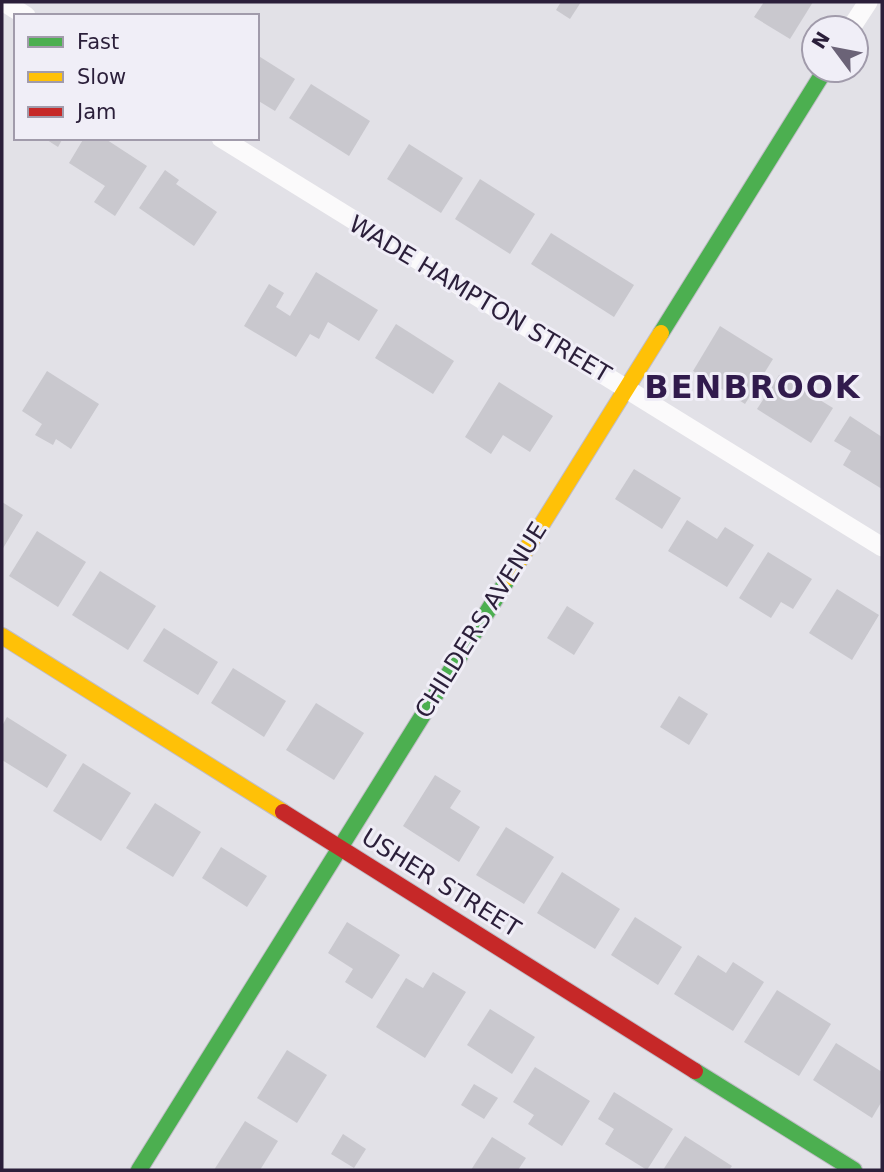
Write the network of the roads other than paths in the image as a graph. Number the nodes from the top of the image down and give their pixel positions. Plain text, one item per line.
1 (4, 2) edge
2 (23, 14) edge
3 (816, 84) edge
4 (224, 140) edge
5 (626, 387) junction
6 (882, 547) edge
7 (2, 636) edge
8 (340, 847) junction
9 (139, 1170) edge
10 (853, 1170) edge

1 - 2 street
3 - 5 street, CHILDERS AVENUE
4 - 5 street, WADE HAMPTON STREET
5 - 6 street, WADE HAMPTON STREET
5 - 8 street, CHILDERS AVENUE
7 - 8 street, USHER STREET
8 - 9 street, CHILDERS AVENUE
8 - 10 street, USHER STREET

